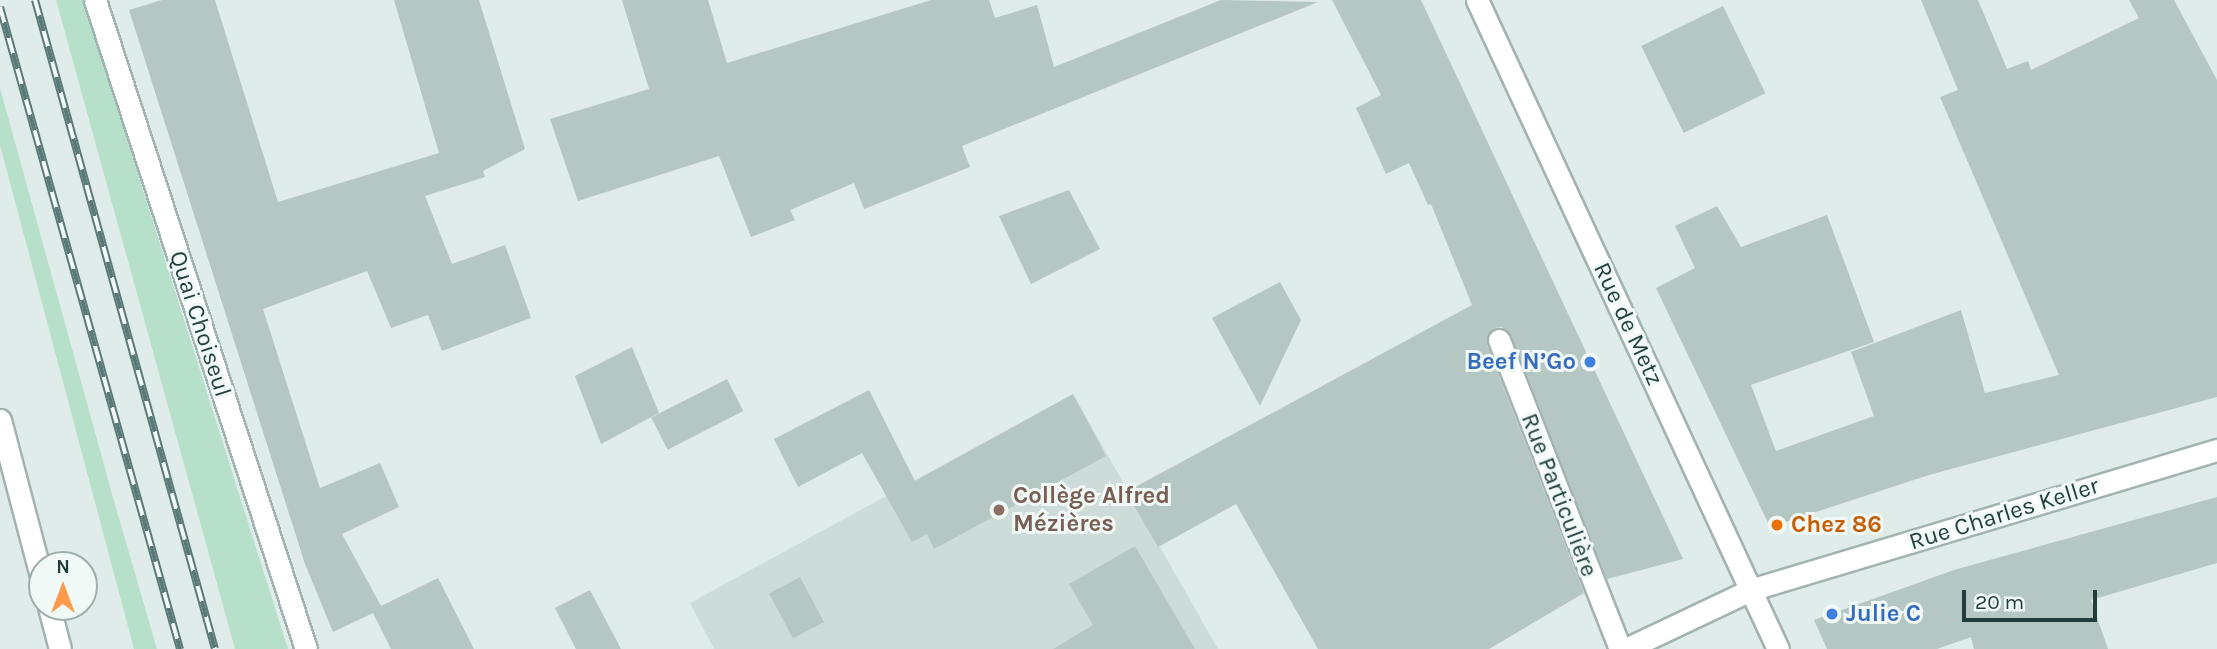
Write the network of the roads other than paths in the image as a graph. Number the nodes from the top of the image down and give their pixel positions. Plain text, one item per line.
1 (95, 0) edge
2 (1477, 0) edge
3 (1499, 340) dead end
4 (0, 420) edge
5 (2217, 450) edge
6 (34, 551) edge
7 (1750, 590) junction
8 (53, 621) edge
9 (60, 649) edge
10 (306, 649) edge
11 (1619, 649) edge
12 (1626, 649) edge
13 (1778, 649) edge

1 - 10 main road, Quai Choiseul
2 - 7 main road, Rue de Metz
3 - 11 main road, Rue Particulière
4 - 6 main road
5 - 7 main road, Rue Charles Keller
7 - 12 main road, Rue Charles Keller
7 - 13 main road, Rue de Metz
8 - 9 main road

